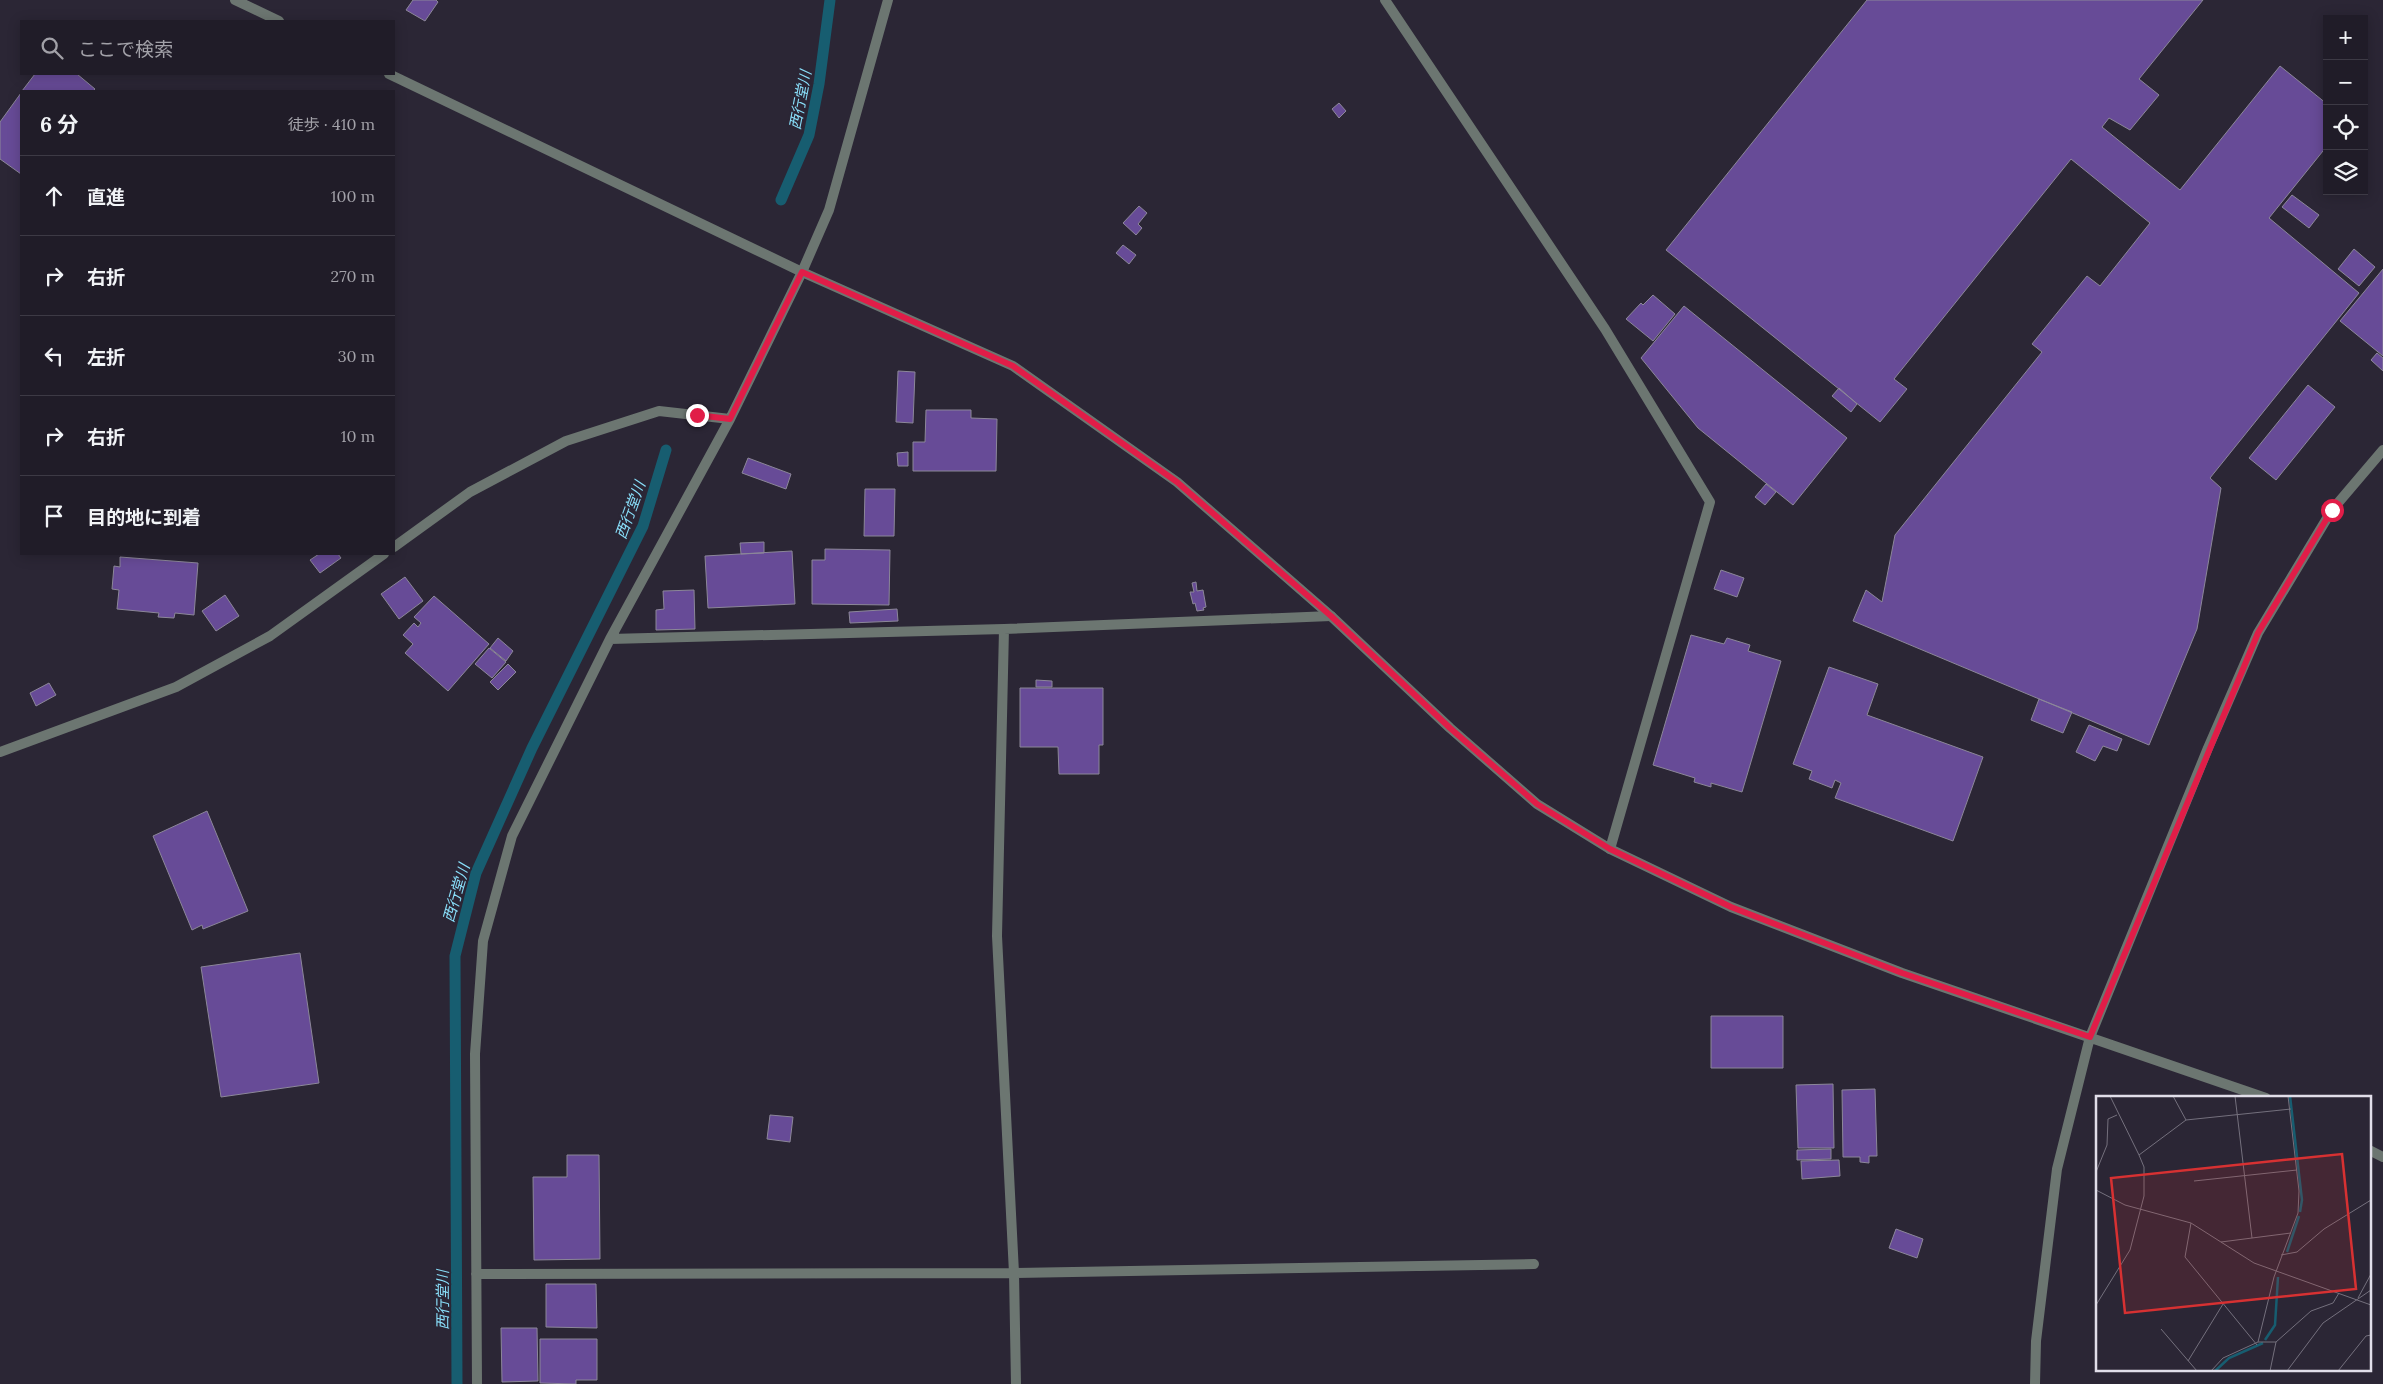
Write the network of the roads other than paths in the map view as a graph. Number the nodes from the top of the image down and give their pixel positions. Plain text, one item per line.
1 (235, 0) edge
2 (888, 0) edge
3 (1385, 0) edge
4 (277, 20) edge
5 (391, 75) edge
6 (802, 272) junction
7 (730, 419) junction
8 (2383, 450) edge
9 (395, 546) edge
10 (383, 555) edge
11 (1331, 616) junction
12 (1004, 630) junction
13 (610, 639) junction
14 (0, 752) edge
15 (1610, 849) junction
16 (2090, 1037) junction
17 (2260, 1096) edge
18 (2370, 1150) edge
19 (2383, 1157) edge
20 (1534, 1264) dead end
21 (1014, 1273) junction
22 (476, 1274) junction
23 (477, 1384) edge
24 (1016, 1384) edge
25 (2035, 1384) edge

1 - 4 street
2 - 6 street
3 - 15 street
5 - 6 street
6 - 7 street
6 - 11 street
7 - 9 street
7 - 13 street
8 - 16 street
10 - 14 street
11 - 12 street
11 - 15 street
12 - 13 street
12 - 21 street
13 - 22 street
15 - 16 street
16 - 17 street
16 - 25 street
18 - 19 street
20 - 21 street
21 - 22 street
21 - 24 street
22 - 23 street

